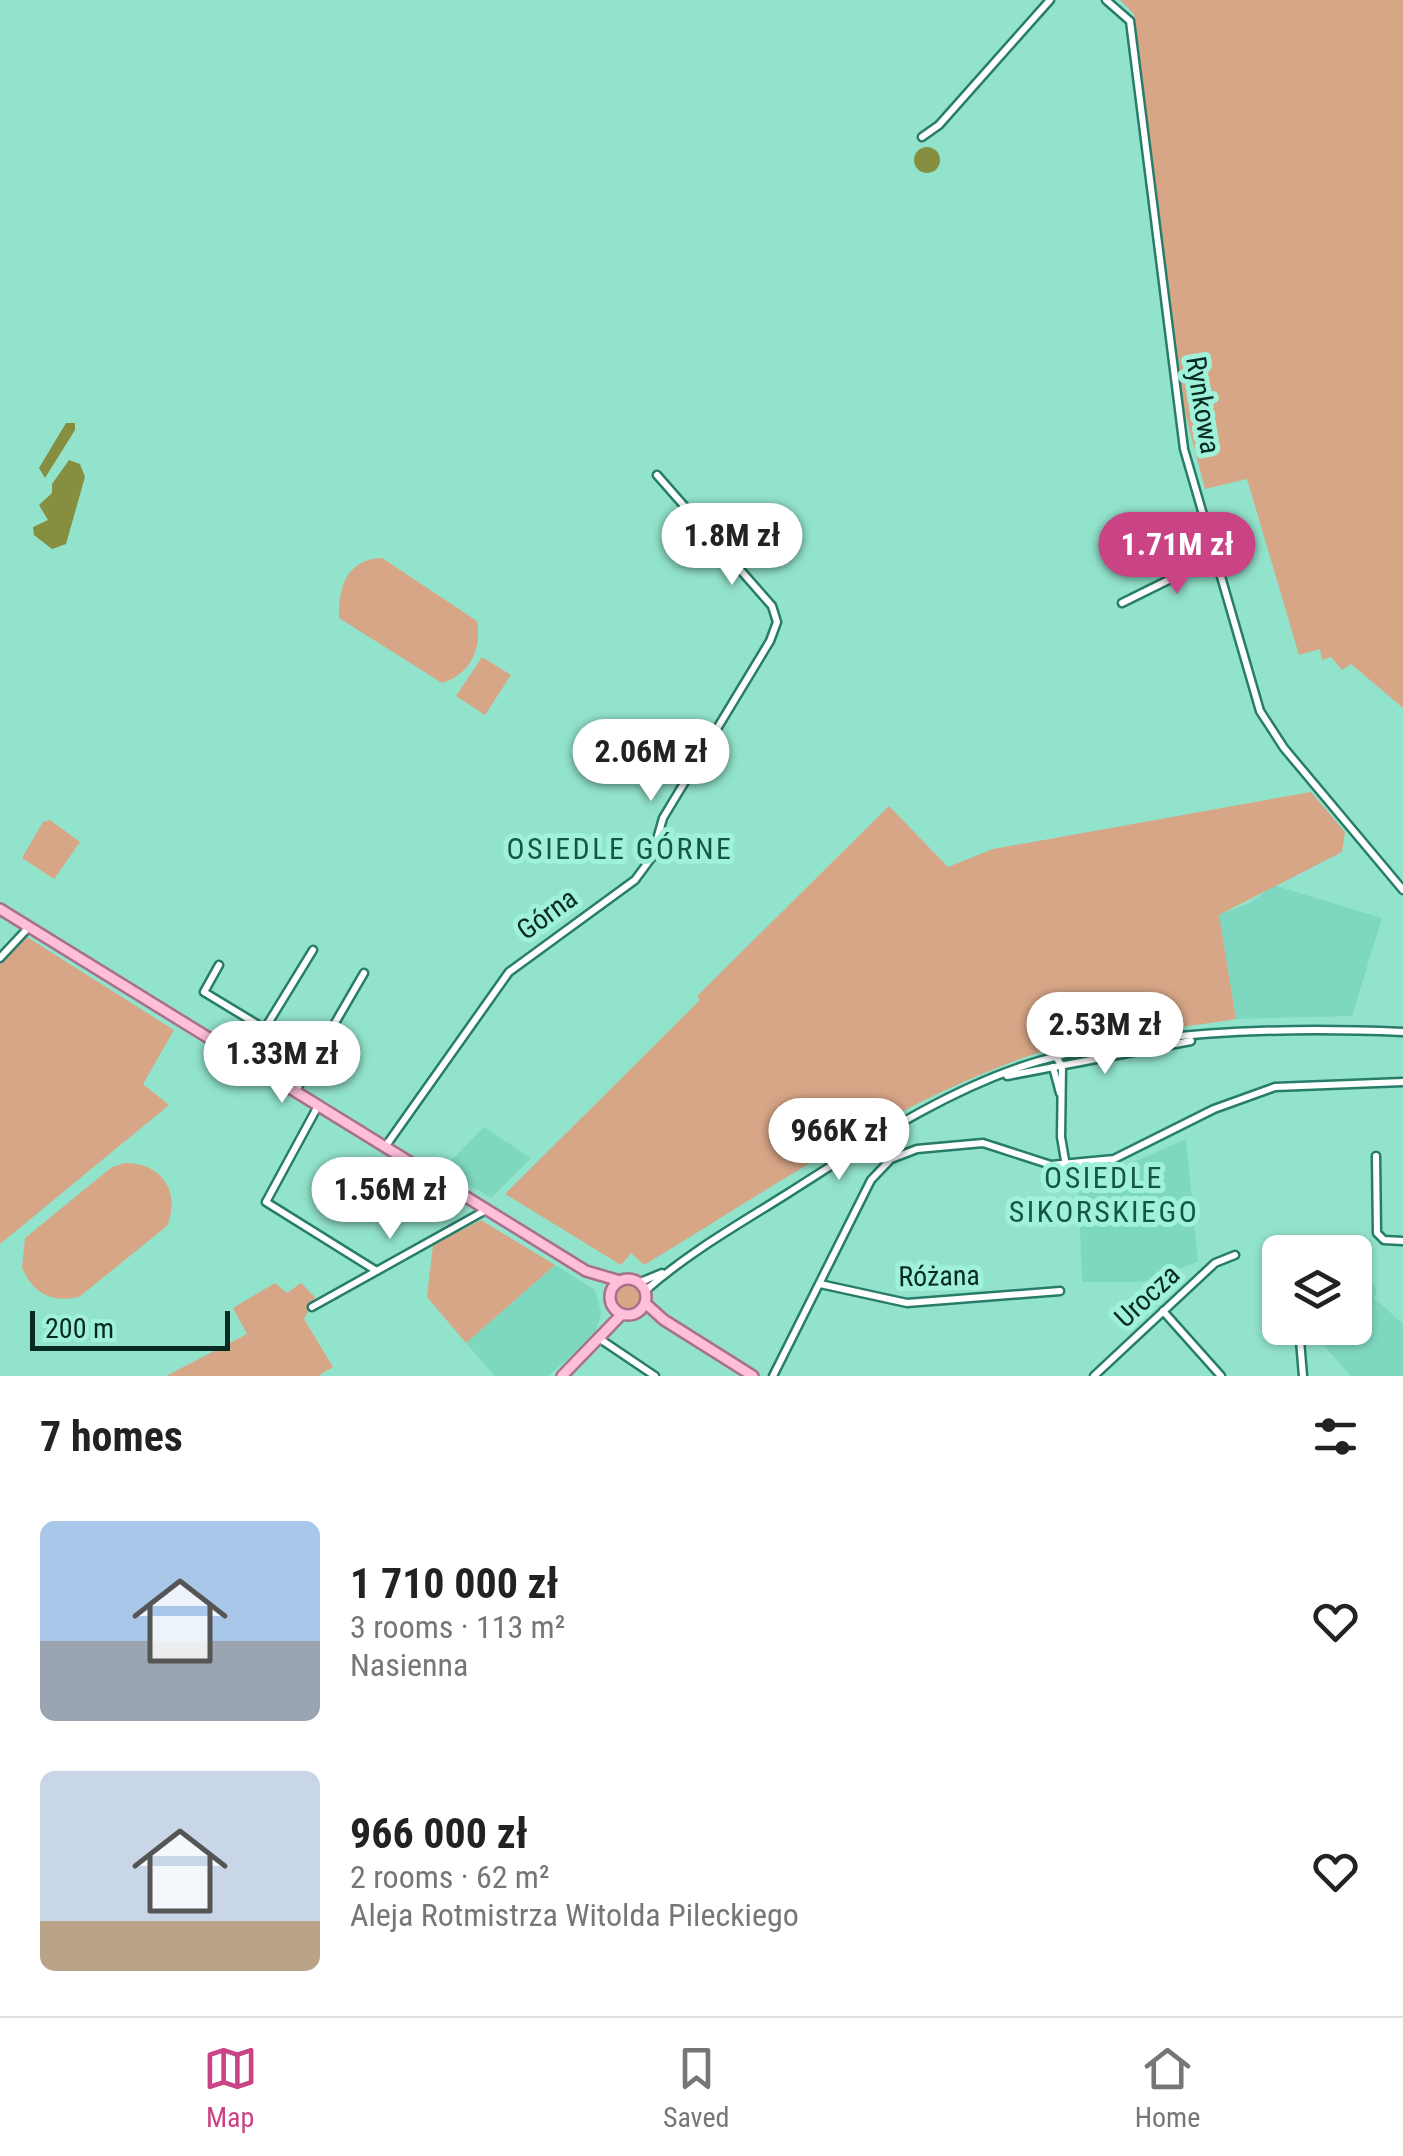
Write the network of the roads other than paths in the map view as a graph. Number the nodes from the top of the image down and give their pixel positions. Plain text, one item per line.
1 (1050, 0) edge
2 (1106, 0) edge
3 (922, 136) dead end
4 (657, 474) dead end
5 (1215, 557) junction
6 (1122, 604) dead end
7 (1403, 890) edge
8 (0, 909) edge
9 (29, 926) junction
10 (313, 950) dead end
11 (0, 958) edge
12 (220, 965) dead end
13 (364, 973) dead end
14 (265, 1029) junction
15 (1403, 1032) edge
16 (1200, 1037) junction
17 (1056, 1058) junction
18 (245, 1061) junction
19 (1062, 1066) junction
20 (1052, 1068) junction
21 (1001, 1077) junction
22 (1403, 1082) edge
23 (295, 1092) junction
24 (1060, 1094) junction
25 (318, 1106) junction
26 (385, 1147) junction
27 (1376, 1156) dead end
28 (1066, 1166) junction
29 (487, 1210) junction
30 (1403, 1241) edge
31 (1235, 1255) dead end
32 (375, 1270) junction
33 (586, 1271) junction
34 (620, 1281) junction
35 (820, 1284) junction
36 (642, 1287) junction
37 (1060, 1291) dead end
38 (612, 1300) junction
39 (641, 1307) junction
40 (312, 1308) dead end
41 (1164, 1311) junction
42 (622, 1314) junction
43 (603, 1336) junction
44 (1300, 1345) edge
45 (562, 1376) edge
46 (655, 1376) edge
47 (754, 1376) edge
48 (773, 1376) edge
49 (1094, 1376) edge
50 (1221, 1376) edge
51 (1303, 1376) edge

1 - 3 street
2 - 5 street, Rynkowa
4 - 26 street, Górna
5 - 6 street
5 - 7 street, Rynkowa
8 - 9 main road
9 - 11 street
9 - 18 main road
10 - 14 street
12 - 14 street
13 - 23 street
14 - 18 street
15 - 16 street
16 - 17 street
16 - 19 street
17 - 19 street
17 - 20 street
17 - 21 street
18 - 23 main road
19 - 20 street
19 - 24 street
20 - 21 street
20 - 24 street
21 - 36 street
22 - 28 street
23 - 25 main road
24 - 28 street
25 - 26 main road
25 - 32 street
26 - 29 main road
27 - 30 street
28 - 35 street
29 - 32 street
29 - 33 main road
31 - 41 street, Urocza
32 - 40 street
33 - 34 main road
33 - 38 main road
34 - 36 main road
34 - 38 main road
35 - 37 street, Różana
35 - 48 street
36 - 39 main road
38 - 42 main road
38 - 43 main road
39 - 42 main road
39 - 47 main road
41 - 49 street, Urocza
41 - 50 street
42 - 43 main road
43 - 45 main road
43 - 46 street
44 - 51 street

